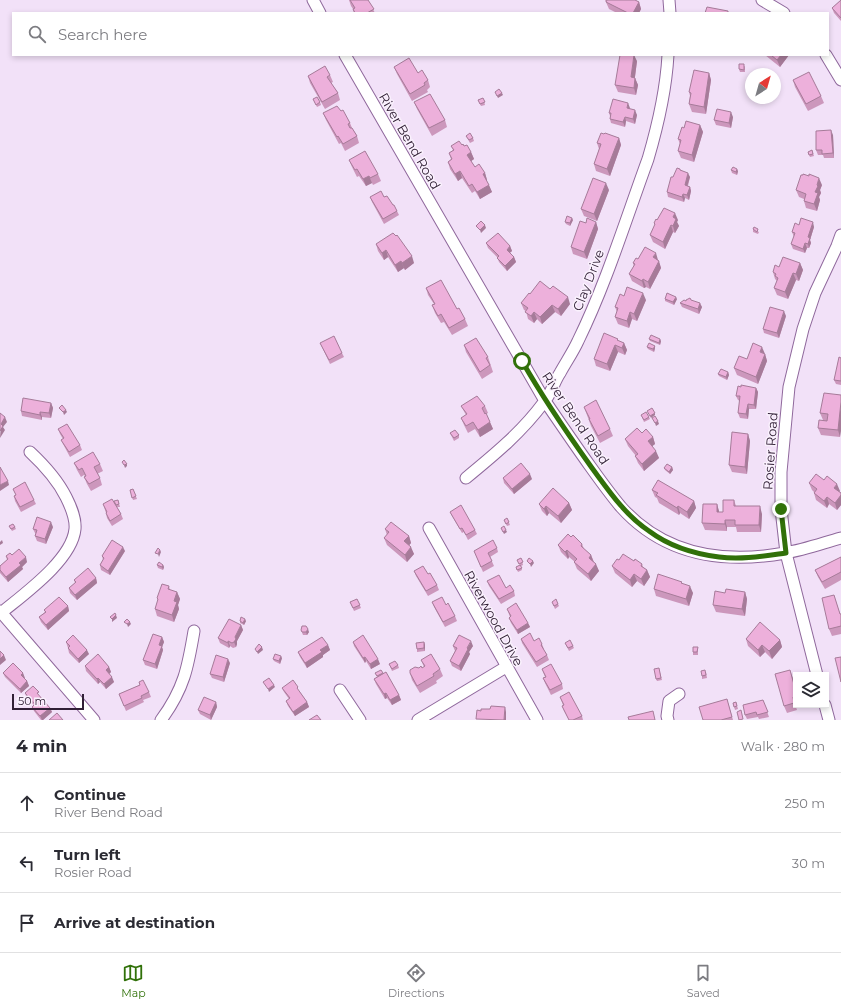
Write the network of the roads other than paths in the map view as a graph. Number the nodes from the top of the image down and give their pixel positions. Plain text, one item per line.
1 (313, 0) edge
2 (669, 0) edge
3 (762, 0) edge
4 (319, 12) edge
5 (670, 12) edge
6 (782, 12) edge
7 (346, 56) edge
8 (668, 56) edge
9 (827, 56) edge
10 (841, 80) edge
11 (841, 235) edge
12 (545, 401) junction
13 (30, 452) dead end
14 (466, 478) dead end
15 (428, 528) dead end
16 (841, 538) edge
17 (786, 553) junction
18 (1, 612) edge
19 (194, 631) dead end
20 (506, 667) junction
21 (816, 672) edge
22 (340, 690) dead end
23 (679, 694) dead end
24 (826, 708) edge
25 (94, 720) edge
26 (161, 720) edge
27 (360, 720) edge
28 (418, 720) edge
29 (537, 720) edge
30 (668, 720) edge
31 (830, 720) edge

1 - 4 street
2 - 5 street
3 - 6 street
7 - 12 street, River Bend Road
8 - 12 street, Clay Drive
9 - 10 street
11 - 17 street, Rosier Road
12 - 14 street, Clay Drive
12 - 17 street, River Bend Road
13 - 18 street
15 - 20 street, Riverwood Drive
16 - 17 street, River Bend Road
17 - 21 street, Rosier Road
18 - 25 street
19 - 26 street
20 - 28 street
20 - 29 street, Riverwood Drive
22 - 27 street
23 - 30 street
24 - 31 street

